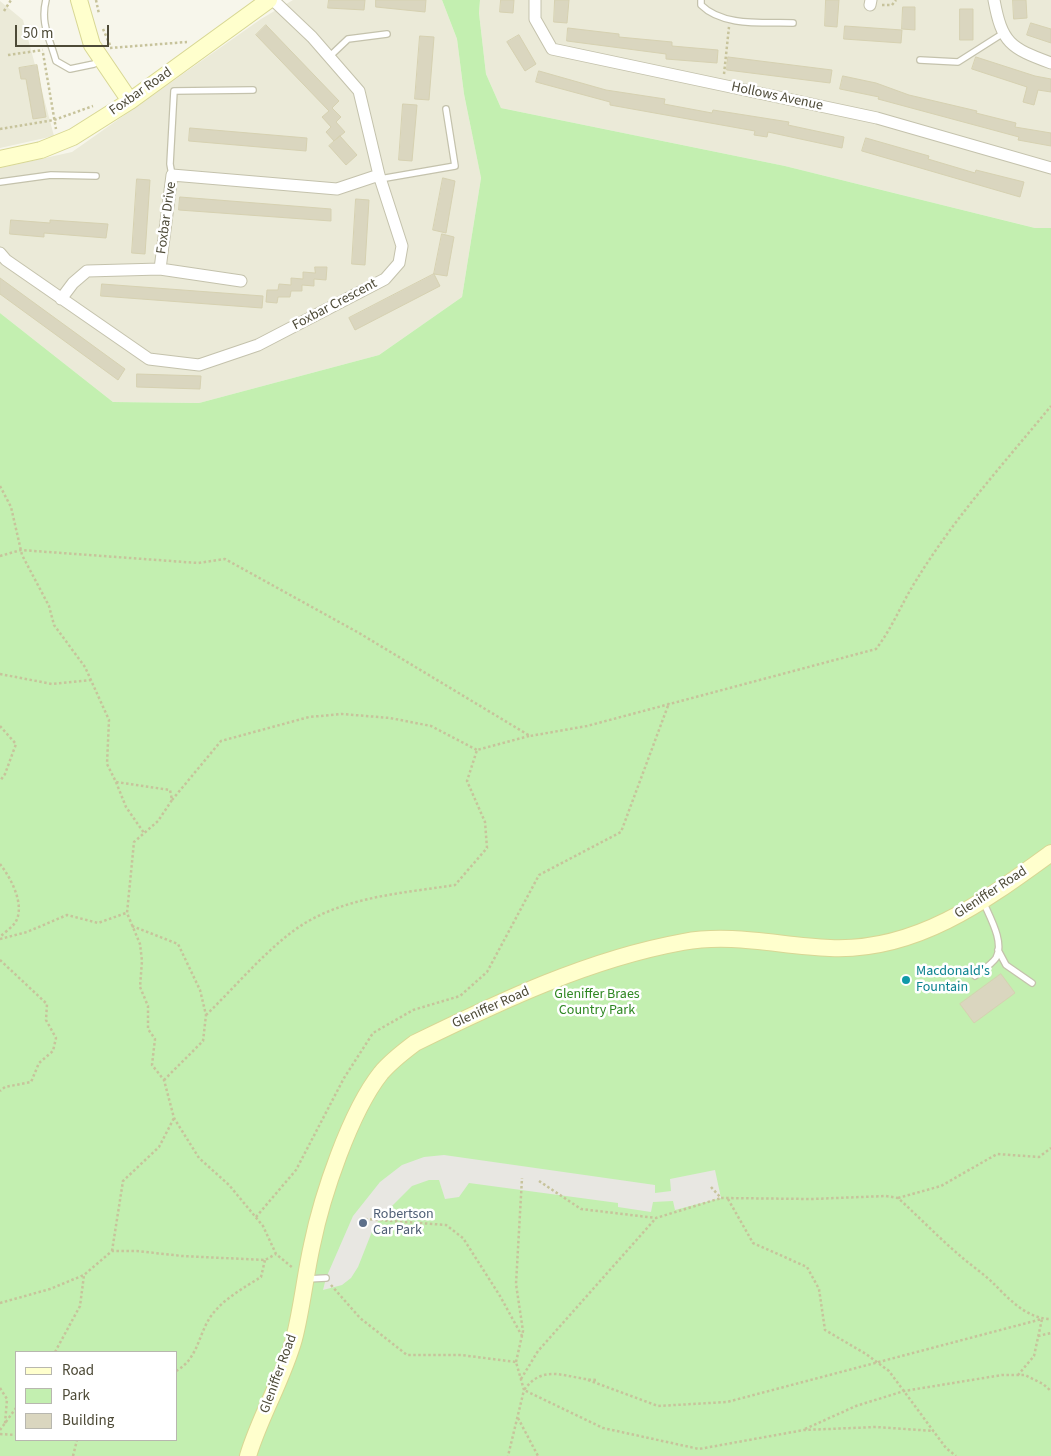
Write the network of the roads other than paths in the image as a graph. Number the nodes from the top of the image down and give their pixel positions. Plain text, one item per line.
1 (46, 0) edge
2 (79, 0) edge
3 (269, 0) edge
4 (273, 0) edge
5 (535, 0) edge
6 (701, 0) edge
7 (994, 0) edge
8 (793, 23) dead end
9 (387, 34) dead end
10 (1002, 34) junction
11 (109, 54) junction
12 (329, 57) junction
13 (920, 60) dead end
14 (1051, 63) edge
15 (253, 90) dead end
16 (130, 101) junction
17 (446, 109) dead end
18 (0, 159) edge
19 (1051, 168) edge
20 (172, 175) junction
21 (96, 176) dead end
22 (380, 177) junction
23 (0, 182) edge
24 (0, 253) edge
25 (160, 269) junction
26 (241, 281) dead end
27 (61, 299) junction
28 (1051, 852) edge
29 (983, 901) junction
30 (998, 950) junction
31 (975, 976) dead end
32 (1032, 982) dead end
33 (326, 1278) road end
34 (305, 1279) junction
35 (248, 1456) edge

1 - 11 lane
2 - 11 main road
3 - 16 main road, Foxbar Road
4 - 12 street, Foxbar Crescent
5 - 19 street, Hollows Avenue
6 - 8 lane
7 - 10 street
9 - 12 lane
10 - 13 lane
10 - 14 street
11 - 16 main road
12 - 22 street, Foxbar Crescent
15 - 20 lane
16 - 18 main road, Foxbar Road
17 - 22 lane
20 - 22 street, Foxbar Drive
20 - 25 street, Foxbar Drive
21 - 23 lane
22 - 27 street, Foxbar Crescent
24 - 27 street, Foxbar Crescent
25 - 26 street
25 - 27 street, Foxbar Drive
28 - 29 main road, Gleniffer Road
29 - 30 lane
29 - 34 main road, Gleniffer Road
30 - 31 lane
30 - 32 lane
33 - 34 lane
34 - 35 main road, Gleniffer Road

